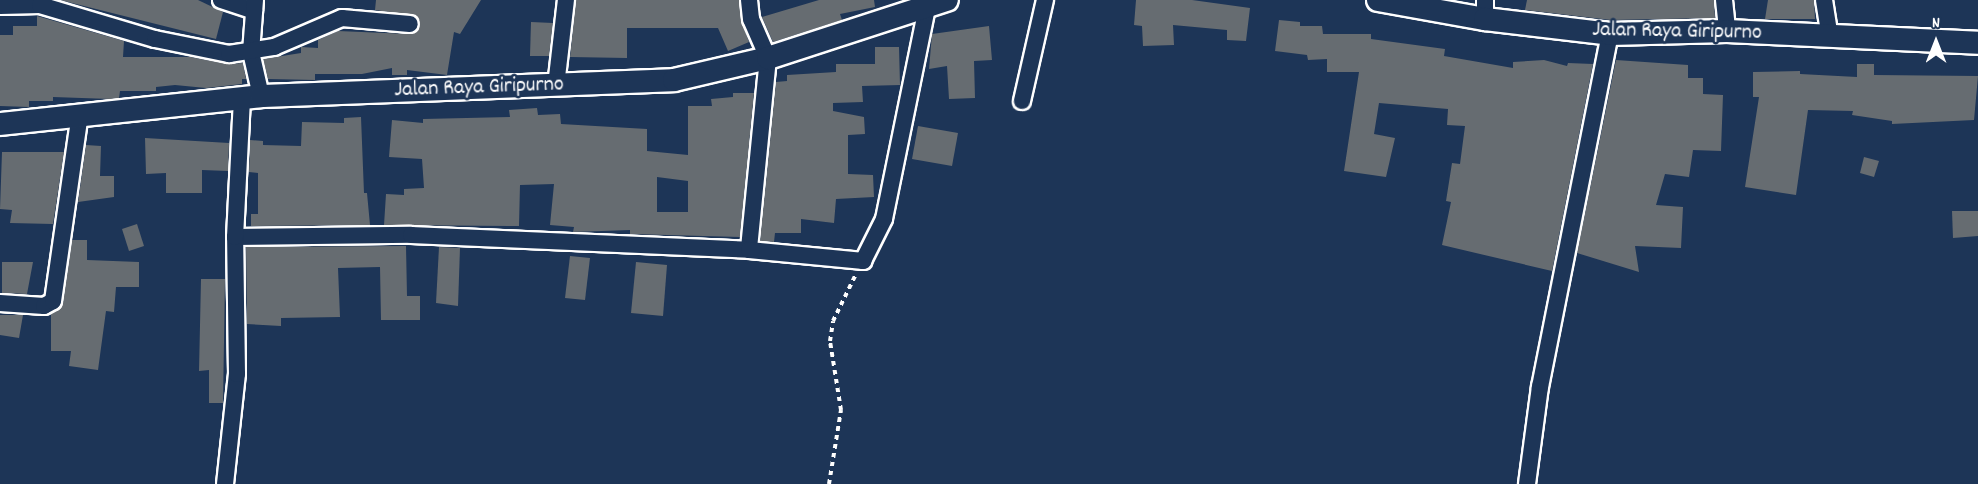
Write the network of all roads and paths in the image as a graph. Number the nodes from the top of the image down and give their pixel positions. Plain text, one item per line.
1 (221, 0) edge
2 (566, 0) edge
3 (1045, 0) edge
4 (1378, 0) edge
5 (1724, 0) edge
6 (1824, 0) edge
7 (937, 3) edge
8 (0, 6) edge
9 (254, 6) edge
10 (750, 9) edge
11 (1485, 9) edge
12 (410, 24) dead end
13 (1727, 31) junction
14 (1611, 33) junction
15 (1830, 38) junction
16 (1978, 43) edge
17 (252, 44) junction
18 (768, 58) junction
19 (556, 86) junction
20 (252, 97) junction
21 (1022, 101) dead end
22 (80, 113) junction
23 (0, 124) edge
24 (236, 237) junction
25 (749, 250) junction
26 (863, 261) junction
27 (0, 303) edge
28 (225, 484) edge
29 (829, 484) edge
30 (1527, 484) edge

1 - 9 street
2 - 19 street
3 - 21 street
4 - 11 main road, Jalan Raya Giripurno
5 - 13 street
6 - 15 street
7 - 18 main road, Jalan Raya Giripurno
7 - 26 street
8 - 17 street
9 - 17 street
10 - 18 street
11 - 14 main road, Jalan Raya Giripurno
12 - 17 street
13 - 14 main road, Jalan Raya Giripurno
13 - 15 main road, Jalan Raya Giripurno
14 - 30 street
15 - 16 main road, Jalan Raya Giripurno
17 - 20 street
18 - 19 main road, Jalan Raya Giripurno
18 - 25 street
19 - 20 main road, Jalan Raya Giripurno
20 - 22 main road, Jalan Raya Giripurno
20 - 24 street
22 - 23 main road, Jalan Raya Giripurno
22 - 27 street
24 - 25 street
24 - 28 street
25 - 26 street
26 - 29 path

